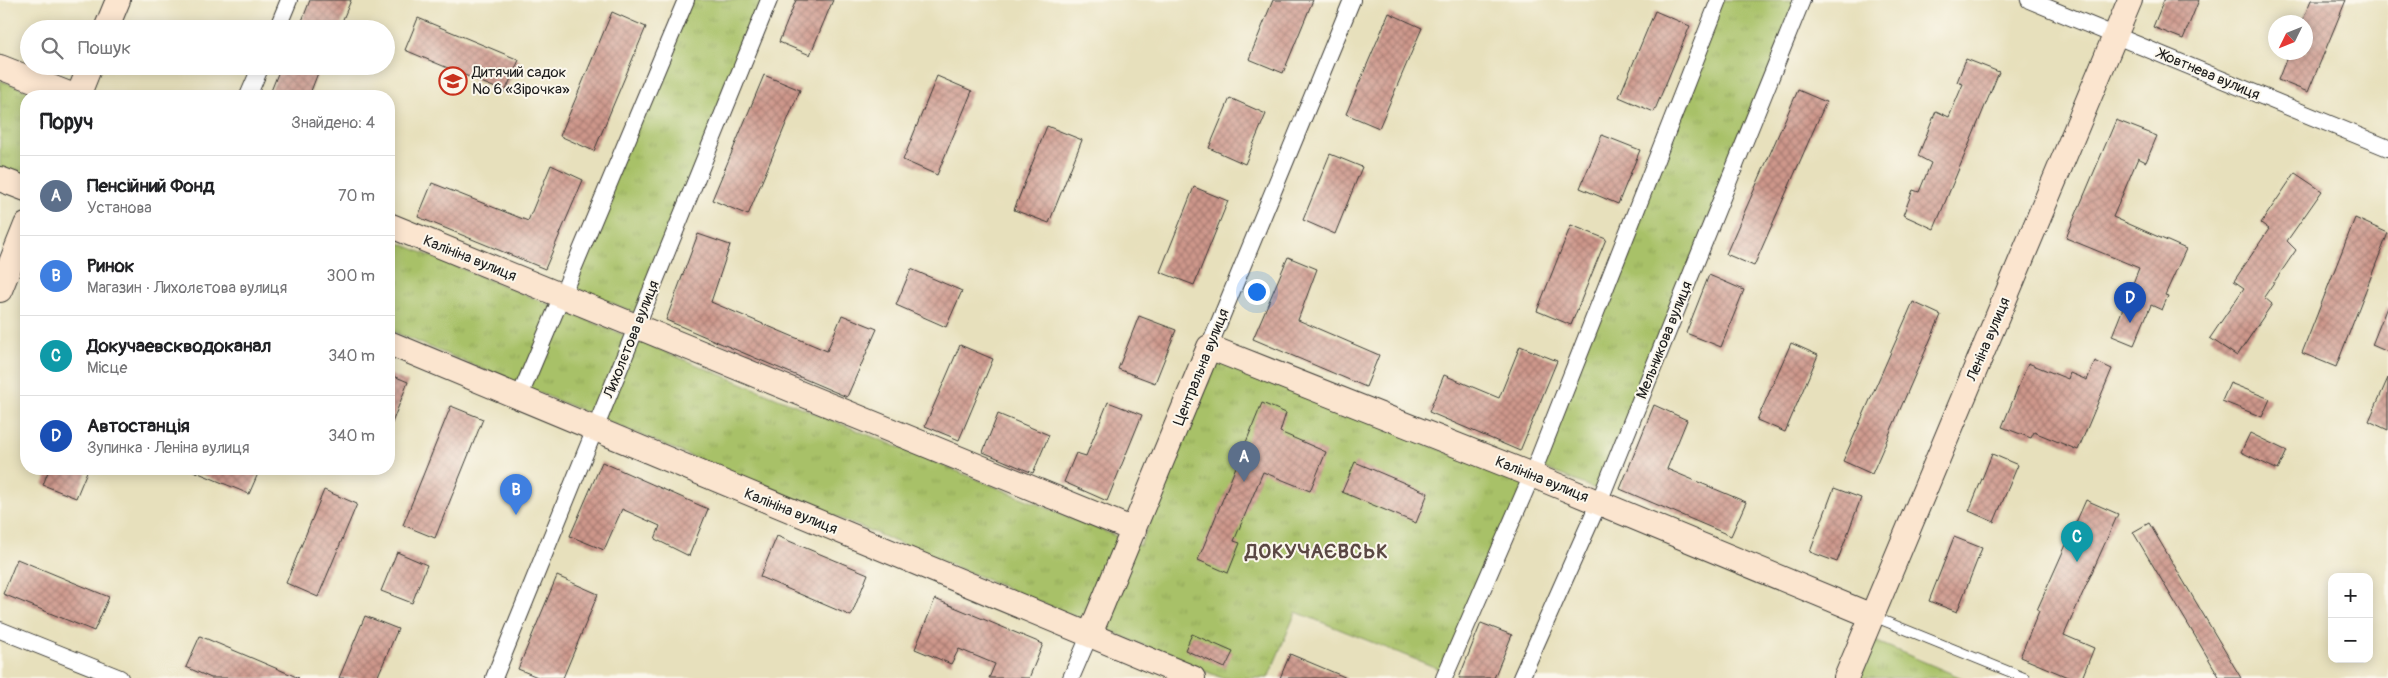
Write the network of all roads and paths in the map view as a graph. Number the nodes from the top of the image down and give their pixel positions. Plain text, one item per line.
1 (118, 0) edge
2 (289, 0) edge
3 (686, 0) edge
4 (770, 0) edge
5 (1352, 0) edge
6 (1719, 0) edge
7 (1802, 0) edge
8 (2029, 0) edge
9 (2130, 0) edge
10 (110, 20) edge
11 (281, 20) edge
12 (2115, 35) junction
13 (0, 67) edge
14 (20, 75) edge
15 (20, 75) edge
16 (86, 75) edge
17 (257, 75) edge
18 (59, 90) edge
19 (80, 90) edge
20 (251, 90) edge
21 (2388, 148) edge
22 (0, 178) edge
23 (20, 186) edge
24 (395, 227) edge
25 (20, 240) edge
26 (0, 290) edge
27 (563, 296) junction
28 (637, 326) junction
29 (395, 346) edge
30 (1209, 347) junction
31 (519, 398) junction
32 (594, 429) junction
33 (1532, 475) junction
34 (1599, 502) junction
35 (1134, 530) junction
36 (1872, 616) junction
37 (0, 630) edge
38 (1090, 634) junction
39 (120, 678) edge
40 (494, 678) edge
41 (1072, 678) edge
42 (1193, 678) edge
43 (1444, 678) edge
44 (1521, 678) edge
45 (1846, 678) edge
46 (2025, 678) edge

1 - 10 main road
2 - 11 street
3 - 27 street
4 - 28 street, Лихолєтова вулиця
5 - 30 street, Центральна вулиця
6 - 33 street
7 - 34 street, Мельникова вулиця
8 - 12 street, Жовтнева вулиця
9 - 12 main road, Леніна вулиця
12 - 21 street, Жовтнева вулиця
12 - 36 main road, Леніна вулиця
13 - 15 main road
14 - 18 main road
16 - 19 main road
17 - 20 street
22 - 23 main road
24 - 27 main road, Калініна вулиця
25 - 26 main road
27 - 28 main road, Калініна вулиця
27 - 31 street
28 - 32 street, Лихолєтова вулиця
28 - 35 main road, Калініна вулиця
29 - 31 main road, Калініна вулиця
30 - 33 main road, Калініна вулиця
30 - 35 main road, Центральна вулиця
31 - 32 main road, Калініна вулиця
32 - 38 main road, Калініна вулиця
32 - 40 street, Лихолєтова вулиця
33 - 34 main road, Калініна вулиця
33 - 43 street
34 - 36 main road, Калініна вулиця
34 - 44 street, Мельникова вулиця
35 - 38 main road, Центральна вулиця
36 - 45 main road, Леніна вулиця
36 - 46 lane
37 - 39 street
38 - 41 street, Центральна вулиця
38 - 42 main road, Калініна вулиця

